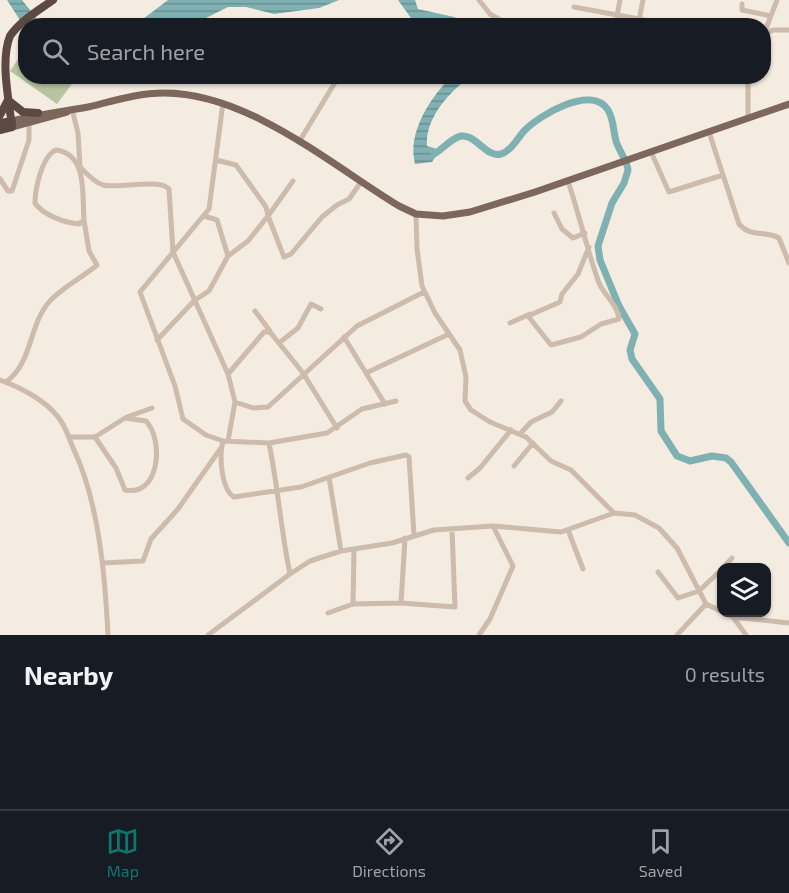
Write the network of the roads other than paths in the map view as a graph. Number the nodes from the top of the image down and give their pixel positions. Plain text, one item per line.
1 (51, 0) edge
2 (479, 0) edge
3 (620, 0) edge
4 (643, 0) edge
5 (777, 0) edge
6 (742, 4) dead end
7 (574, 7) dead end
8 (617, 16) junction
9 (771, 16) joint
10 (29, 18) edge
11 (497, 18) edge
12 (628, 18) edge
13 (639, 18) edge
14 (18, 27) edge
15 (789, 30) edge
16 (771, 31) edge
17 (334, 84) edge
18 (746, 85) edge
19 (8, 100) junction
20 (223, 103) junction
21 (789, 105) edge
22 (72, 109) junction
23 (38, 114) junction
24 (0, 115) edge
25 (748, 118) junction
26 (0, 123) edge
27 (29, 123) junction
28 (12, 124) junction
29 (0, 130) edge
30 (709, 132) junction
31 (299, 142) junction
32 (651, 152) junction
33 (216, 160) junction
34 (80, 167) junction
35 (723, 175) junction
36 (0, 179) edge
37 (293, 181) dead end
38 (568, 181) junction
39 (361, 182) junction
40 (554, 213) dead end
41 (416, 214) junction
42 (204, 216) junction
43 (268, 216) junction
44 (84, 219) junction
45 (585, 233) junction
46 (589, 247) junction
47 (173, 252) junction
48 (228, 256) junction
49 (789, 263) edge
50 (424, 292) junction
51 (195, 300) junction
52 (321, 309) dead end
53 (255, 311) dead end
54 (530, 314) junction
55 (510, 323) dead end
56 (270, 332) junction
57 (449, 334) junction
58 (344, 337) junction
59 (157, 340) junction
60 (279, 343) junction
61 (303, 373) junction
62 (228, 374) junction
63 (366, 374) junction
64 (3, 381) edge
65 (396, 401) dead end
66 (235, 402) junction
67 (561, 402) dead end
68 (385, 404) junction
69 (152, 408) dead end
70 (125, 418) junction
71 (337, 428) junction
72 (511, 430) junction
73 (520, 434) junction
74 (70, 437) junction
75 (95, 437) junction
76 (226, 441) junction
77 (269, 443) junction
78 (533, 443) junction
79 (221, 448) junction
80 (514, 466) dead end
81 (329, 477) junction
82 (468, 478) dead end
83 (278, 490) junction
84 (614, 513) junction
85 (493, 526) junction
86 (452, 529) junction
87 (568, 530) junction
88 (414, 535) junction
89 (405, 538) junction
90 (354, 549) junction
91 (341, 551) junction
92 (732, 558) dead end
93 (103, 563) junction
94 (727, 563) edge
95 (583, 569) dead end
96 (658, 572) dead end
97 (717, 573) edge
98 (290, 574) junction
99 (699, 591) junction
100 (401, 603) junction
101 (353, 604) junction
102 (706, 604) junction
103 (715, 609) edge
104 (328, 613) dead end
105 (733, 617) joint
106 (789, 623) edge
107 (108, 635) edge
108 (208, 635) edge
109 (479, 635) edge
110 (677, 635) edge
111 (746, 635) edge

1 - 10 highway
2 - 11 street
3 - 8 street
4 - 13 street
5 - 9 street
6 - 9 street
7 - 8 street
8 - 12 street
14 - 19 highway
15 - 16 street
17 - 31 street
18 - 25 street
19 - 23 highway
19 - 24 highway
19 - 28 highway
20 - 22 main road
20 - 31 main road
20 - 33 street
21 - 25 main road
22 - 23 main road
22 - 27 main road
22 - 34 street
23 - 28 main road
25 - 30 main road
26 - 28 highway
27 - 28 main road
27 - 36 street
28 - 29 highway
30 - 32 main road
30 - 35 street
31 - 39 main road
32 - 35 street
32 - 38 main road
33 - 42 street
33 - 43 street
34 - 44 street
34 - 44 street
34 - 47 street
35 - 49 street
37 - 43 street
38 - 41 main road
38 - 45 street
39 - 41 main road
39 - 43 street
40 - 45 street
41 - 50 street
42 - 47 street
42 - 48 street
43 - 48 street
44 - 64 street
45 - 46 street
46 - 54 street
46 - 54 street
47 - 51 street
47 - 59 street
48 - 51 street
50 - 57 street
50 - 58 street
51 - 59 street
51 - 62 street
52 - 60 street
53 - 56 street
54 - 55 street
56 - 60 street
56 - 62 street
57 - 63 street
57 - 72 street
58 - 61 street
58 - 63 street
59 - 76 street
60 - 61 street
61 - 66 street
61 - 71 street
62 - 66 street
63 - 68 street
64 - 74 street
65 - 68 street
66 - 76 street
67 - 73 street
68 - 71 street
69 - 70 street
70 - 75 street
70 - 75 street
71 - 77 street
72 - 73 street
72 - 82 street
73 - 78 street
74 - 75 street
74 - 93 street
76 - 77 street
76 - 79 street
77 - 83 street
78 - 80 street
78 - 84 street
79 - 83 street
79 - 93 street
81 - 83 street
81 - 88 street
81 - 91 street
83 - 98 street
84 - 87 street
84 - 99 street
85 - 86 street
85 - 87 street
85 - 109 street
86 - 88 street
86 - 100 street
87 - 95 street
88 - 89 street
89 - 90 street
89 - 100 street
90 - 91 street
90 - 101 street
91 - 98 street
92 - 94 street
93 - 107 street
96 - 99 street
97 - 99 street
98 - 108 street
99 - 102 street
100 - 101 street
101 - 104 street
102 - 103 street
102 - 110 street
105 - 106 street
105 - 111 street

